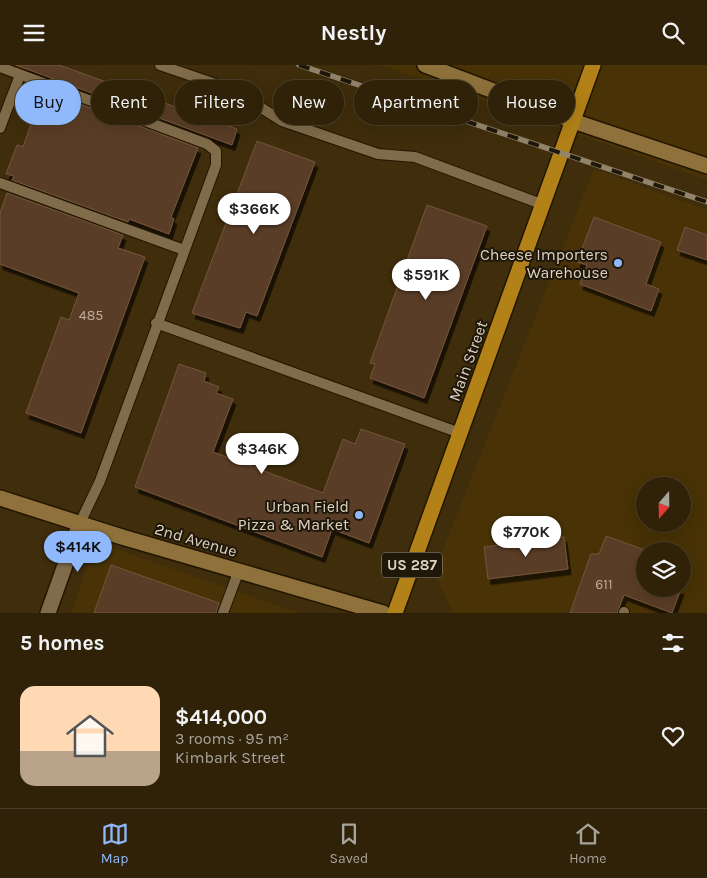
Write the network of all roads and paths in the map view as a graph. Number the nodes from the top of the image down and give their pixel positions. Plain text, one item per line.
1 (160, 65) edge
2 (425, 65) edge
3 (593, 65) edge
4 (0, 67) edge
5 (20, 75) junction
6 (488, 89) edge
7 (575, 115) edge
8 (575, 122) edge
9 (572, 125) edge
10 (0, 128) edge
11 (707, 166) edge
12 (0, 183) edge
13 (544, 205) junction
14 (184, 250) junction
15 (156, 323) junction
16 (460, 433) junction
17 (0, 498) edge
18 (80, 523) junction
19 (239, 570) junction
20 (48, 613) edge
21 (223, 613) edge
22 (383, 613) edge
23 (395, 613) edge

1 - 13 lane
2 - 6 street
3 - 7 highway, US 287
4 - 5 lane
5 - 10 lane
5 - 14 lane
8 - 11 street
9 - 13 highway, Main Street / US 287
12 - 14 lane
13 - 16 highway, Main Street / US 287
14 - 15 lane
15 - 16 lane
15 - 18 lane
16 - 23 highway, Main Street / US 287
17 - 18 street, 2nd Avenue
18 - 19 street, 2nd Avenue
18 - 20 street
19 - 21 lane
19 - 22 street, 2nd Avenue

